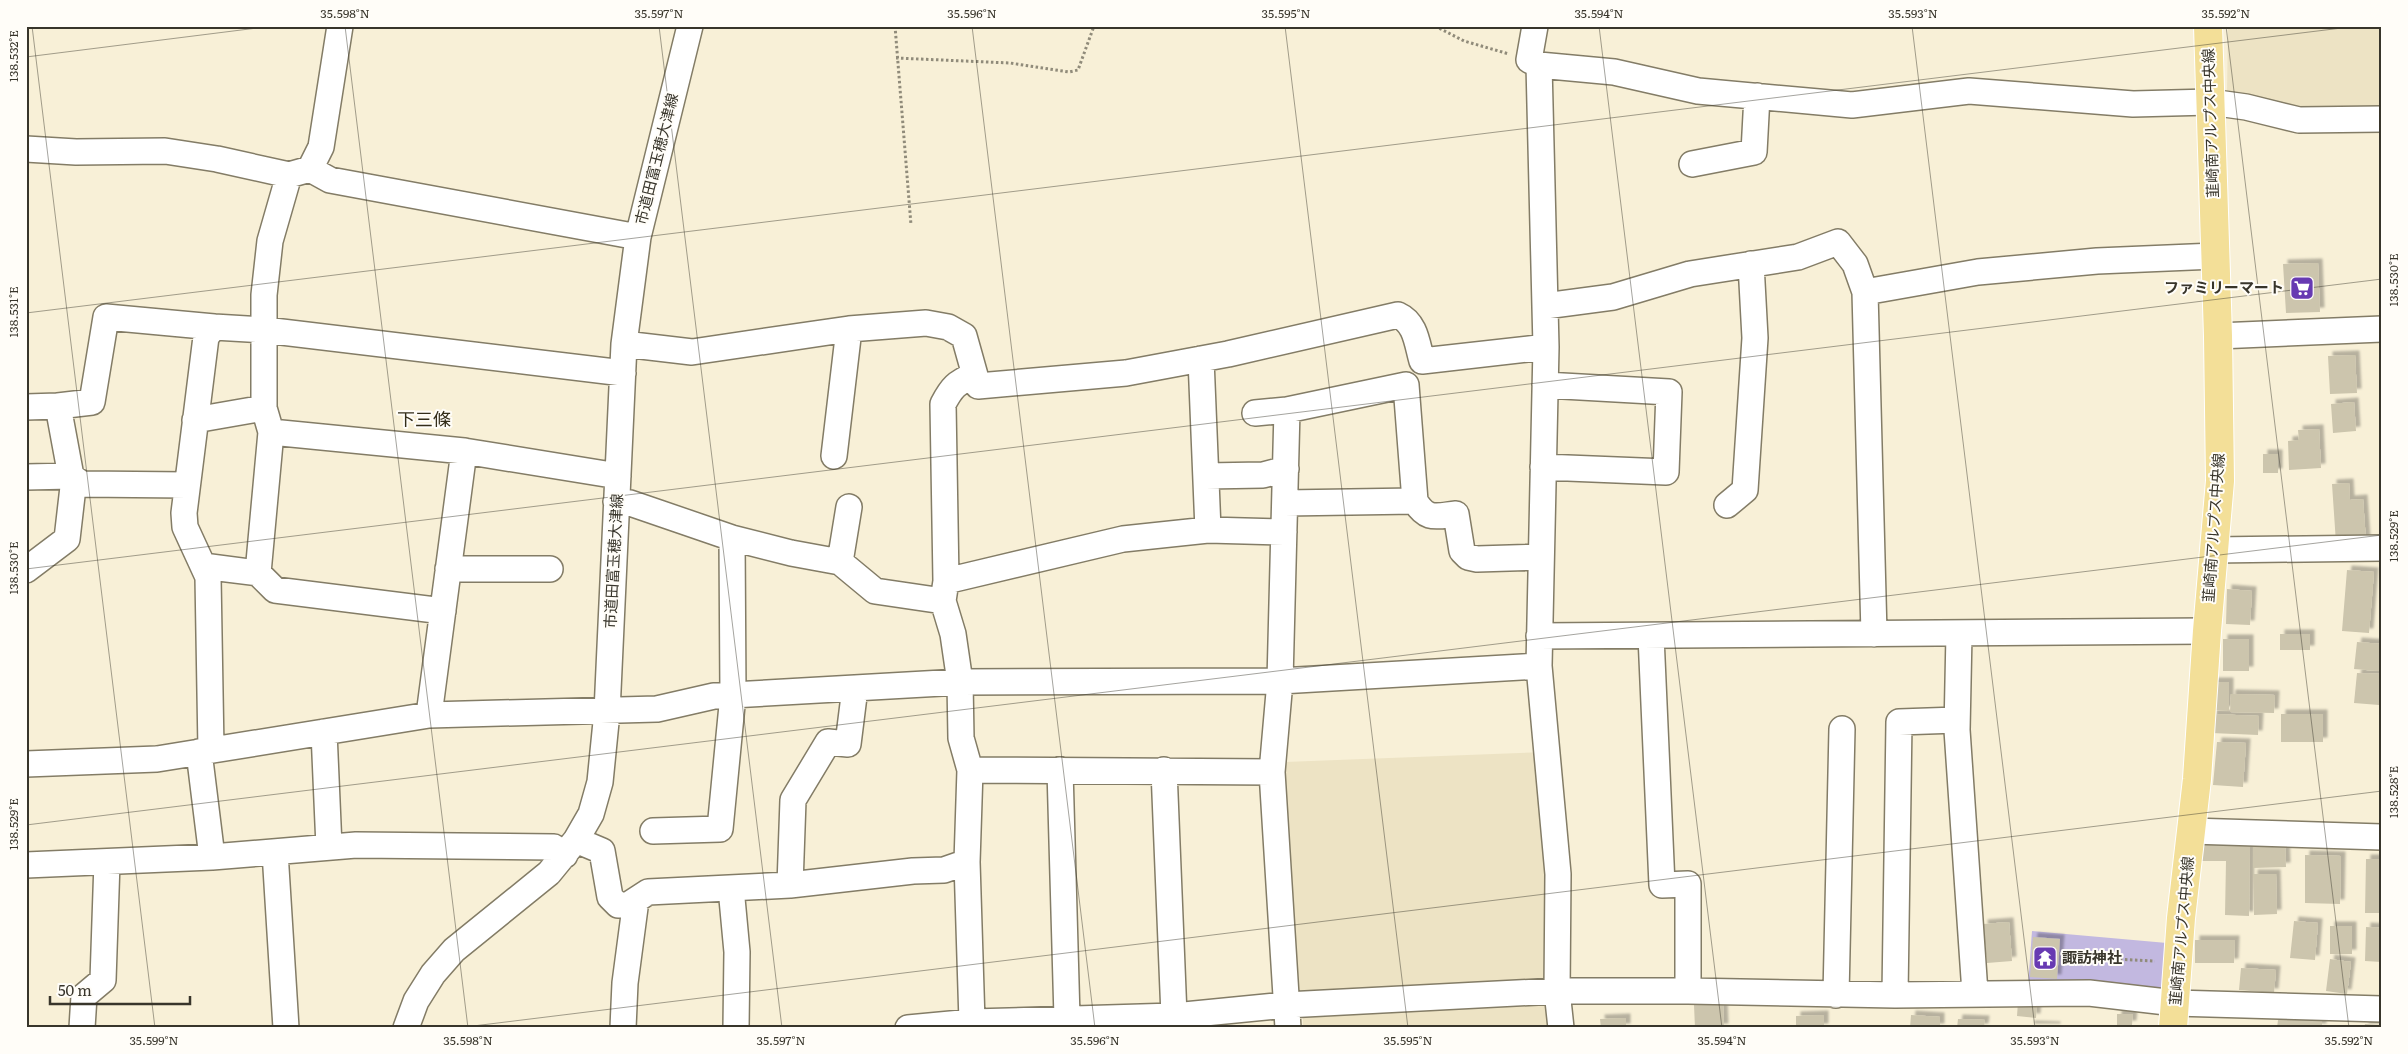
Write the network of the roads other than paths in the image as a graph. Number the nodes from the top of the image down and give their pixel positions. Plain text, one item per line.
1 (340, 26) edge
2 (690, 26) edge
3 (1535, 26) edge
4 (2208, 26) edge
5 (1534, 62) junction
6 (1757, 96) junction
7 (2210, 102) junction
8 (2382, 119) edge
9 (26, 149) edge
10 (1692, 164) dead end
11 (300, 172) junction
12 (638, 237) junction
13 (2215, 256) junction
14 (1751, 264) junction
15 (1865, 292) junction
16 (1545, 306) junction
17 (214, 327) junction
18 (849, 329) junction
19 (2382, 329) edge
20 (265, 330) junction
21 (2218, 336) junction
22 (624, 344) junction
23 (1546, 347) junction
24 (1201, 359) junction
25 (623, 373) junction
26 (974, 375) junction
27 (1545, 385) junction
28 (58, 406) junction
29 (26, 407) edge
30 (1287, 410) junction
31 (1255, 413) dead end
32 (195, 420) junction
33 (268, 420) junction
34 (464, 451) junction
35 (834, 456) dead end
36 (1543, 467) junction
37 (1286, 469) junction
38 (70, 476) junction
39 (618, 476) junction
40 (1206, 476) junction
41 (26, 477) edge
42 (187, 485) junction
43 (1415, 501) junction
44 (616, 502) junction
45 (1285, 503) junction
46 (1727, 505) dead end
47 (849, 507) dead end
48 (1208, 530) junction
49 (1284, 532) junction
50 (732, 538) junction
51 (2382, 548) edge
52 (2214, 550) junction
53 (1540, 557) junction
54 (840, 562) junction
55 (203, 566) junction
56 (448, 569) junction
57 (550, 569) dead end
58 (26, 570) edge
59 (258, 573) junction
60 (944, 591) junction
61 (443, 611) junction
62 (2207, 631) junction
63 (1874, 634) junction
64 (1959, 634) junction
65 (1539, 636) junction
66 (1651, 636) junction
67 (1539, 666) junction
68 (1280, 681) junction
69 (960, 682) junction
70 (855, 688) junction
71 (733, 695) junction
72 (607, 712) junction
73 (429, 715) junction
74 (1957, 720) junction
75 (1842, 729) dead end
76 (324, 732) junction
77 (205, 752) junction
78 (26, 764) edge
79 (970, 770) junction
80 (1060, 770) junction
81 (1164, 770) junction
82 (1272, 772) junction
83 (653, 831) dead end
84 (2191, 831) junction
85 (2382, 837) edge
86 (329, 847) junction
87 (571, 847) junction
88 (275, 852) junction
89 (212, 857) junction
90 (107, 862) junction
91 (966, 862) junction
92 (26, 865) edge
93 (790, 886) junction
94 (731, 888) junction
95 (636, 900) junction
96 (1557, 991) junction
97 (1688, 991) junction
98 (1975, 993) junction
99 (1836, 995) junction
100 (1895, 995) junction
101 (2382, 1009) edge
102 (2174, 1015) edge
103 (1174, 1016) junction
104 (1287, 1016) edge
105 (1067, 1018) junction
106 (1205, 1020) edge
107 (972, 1022) junction
108 (1016, 1024) edge
109 (82, 1028) edge
110 (286, 1028) edge
111 (406, 1028) edge
112 (623, 1028) edge
113 (736, 1028) edge
114 (908, 1028) edge
115 (1561, 1028) edge

1 - 11 street
2 - 12 street, 市道田富玉穂大津線
3 - 5 street
4 - 7 main road, 韮崎南アルプス中央線
5 - 6 street
5 - 16 street
6 - 7 street
6 - 10 street
7 - 8 street
7 - 13 main road, 韮崎南アルプス中央線
9 - 11 street
11 - 12 street
11 - 20 street
12 - 22 street, 市道田富玉穂大津線
13 - 15 street
13 - 21 main road, 韮崎南アルプス中央線
14 - 15 street
14 - 16 street
14 - 46 street
15 - 63 street
16 - 23 street
17 - 20 street
17 - 28 street
17 - 32 street
18 - 22 street
18 - 26 street
18 - 35 street
19 - 21 street
20 - 25 street
20 - 33 street
21 - 52 main road, 韮崎南アルプス中央線
22 - 25 street, 市道田富玉穂大津線
23 - 24 street
23 - 27 street
24 - 26 street
24 - 40 street
25 - 39 street, 市道田富玉穂大津線
26 - 60 street
27 - 36 street
27 - 36 street
28 - 29 street
28 - 38 street
30 - 31 street
30 - 37 street
30 - 43 street
32 - 33 street
32 - 42 street
33 - 34 street
33 - 59 street
34 - 39 street
34 - 56 street
36 - 53 street
37 - 40 street
37 - 45 street
38 - 41 street
38 - 42 street
38 - 58 street
39 - 44 street, 市道田富玉穂大津線
40 - 48 street
42 - 55 street
43 - 45 street
43 - 53 street
44 - 50 street
44 - 72 street, 市道田富玉穂大津線
45 - 49 street
47 - 54 street
48 - 49 street
48 - 60 street
49 - 68 street
50 - 54 street
50 - 71 street
51 - 52 street
52 - 62 main road, 韮崎南アルプス中央線
53 - 65 street
54 - 60 street
55 - 59 street
55 - 77 street
56 - 57 street
56 - 61 street
59 - 61 street
60 - 69 street
61 - 73 street
62 - 64 street
62 - 84 main road, 韮崎南アルプス中央線
63 - 64 street
63 - 66 street
64 - 74 street
65 - 66 street
65 - 67 street
66 - 97 street
67 - 68 street
67 - 96 street
68 - 69 street
68 - 82 street
69 - 70 street
69 - 79 street
70 - 71 street
70 - 93 street
71 - 72 street
71 - 83 street
72 - 73 street
72 - 87 street, 市道田富玉穂大津線
73 - 76 street
74 - 98 street
74 - 100 street
75 - 99 street
76 - 77 street
76 - 86 street
77 - 78 street
77 - 89 street
79 - 80 street
79 - 91 street
80 - 81 street
80 - 105 street
81 - 82 street
81 - 103 street
82 - 104 street
84 - 85 street
84 - 102 main road, 韮崎南アルプス中央線
86 - 87 street
86 - 88 street
87 - 95 street
87 - 111 street, 市道田富玉穂大津線
88 - 89 street
88 - 110 street
89 - 90 street
90 - 92 street
90 - 109 street
91 - 93 street
91 - 107 street
93 - 94 street
94 - 95 street
94 - 113 street
95 - 112 street
96 - 97 street
96 - 104 street
96 - 115 street
97 - 99 street
98 - 100 street
98 - 102 street
99 - 100 street
101 - 102 street
103 - 105 street
103 - 106 street
104 - 106 street
105 - 108 street
107 - 108 street
107 - 114 street

